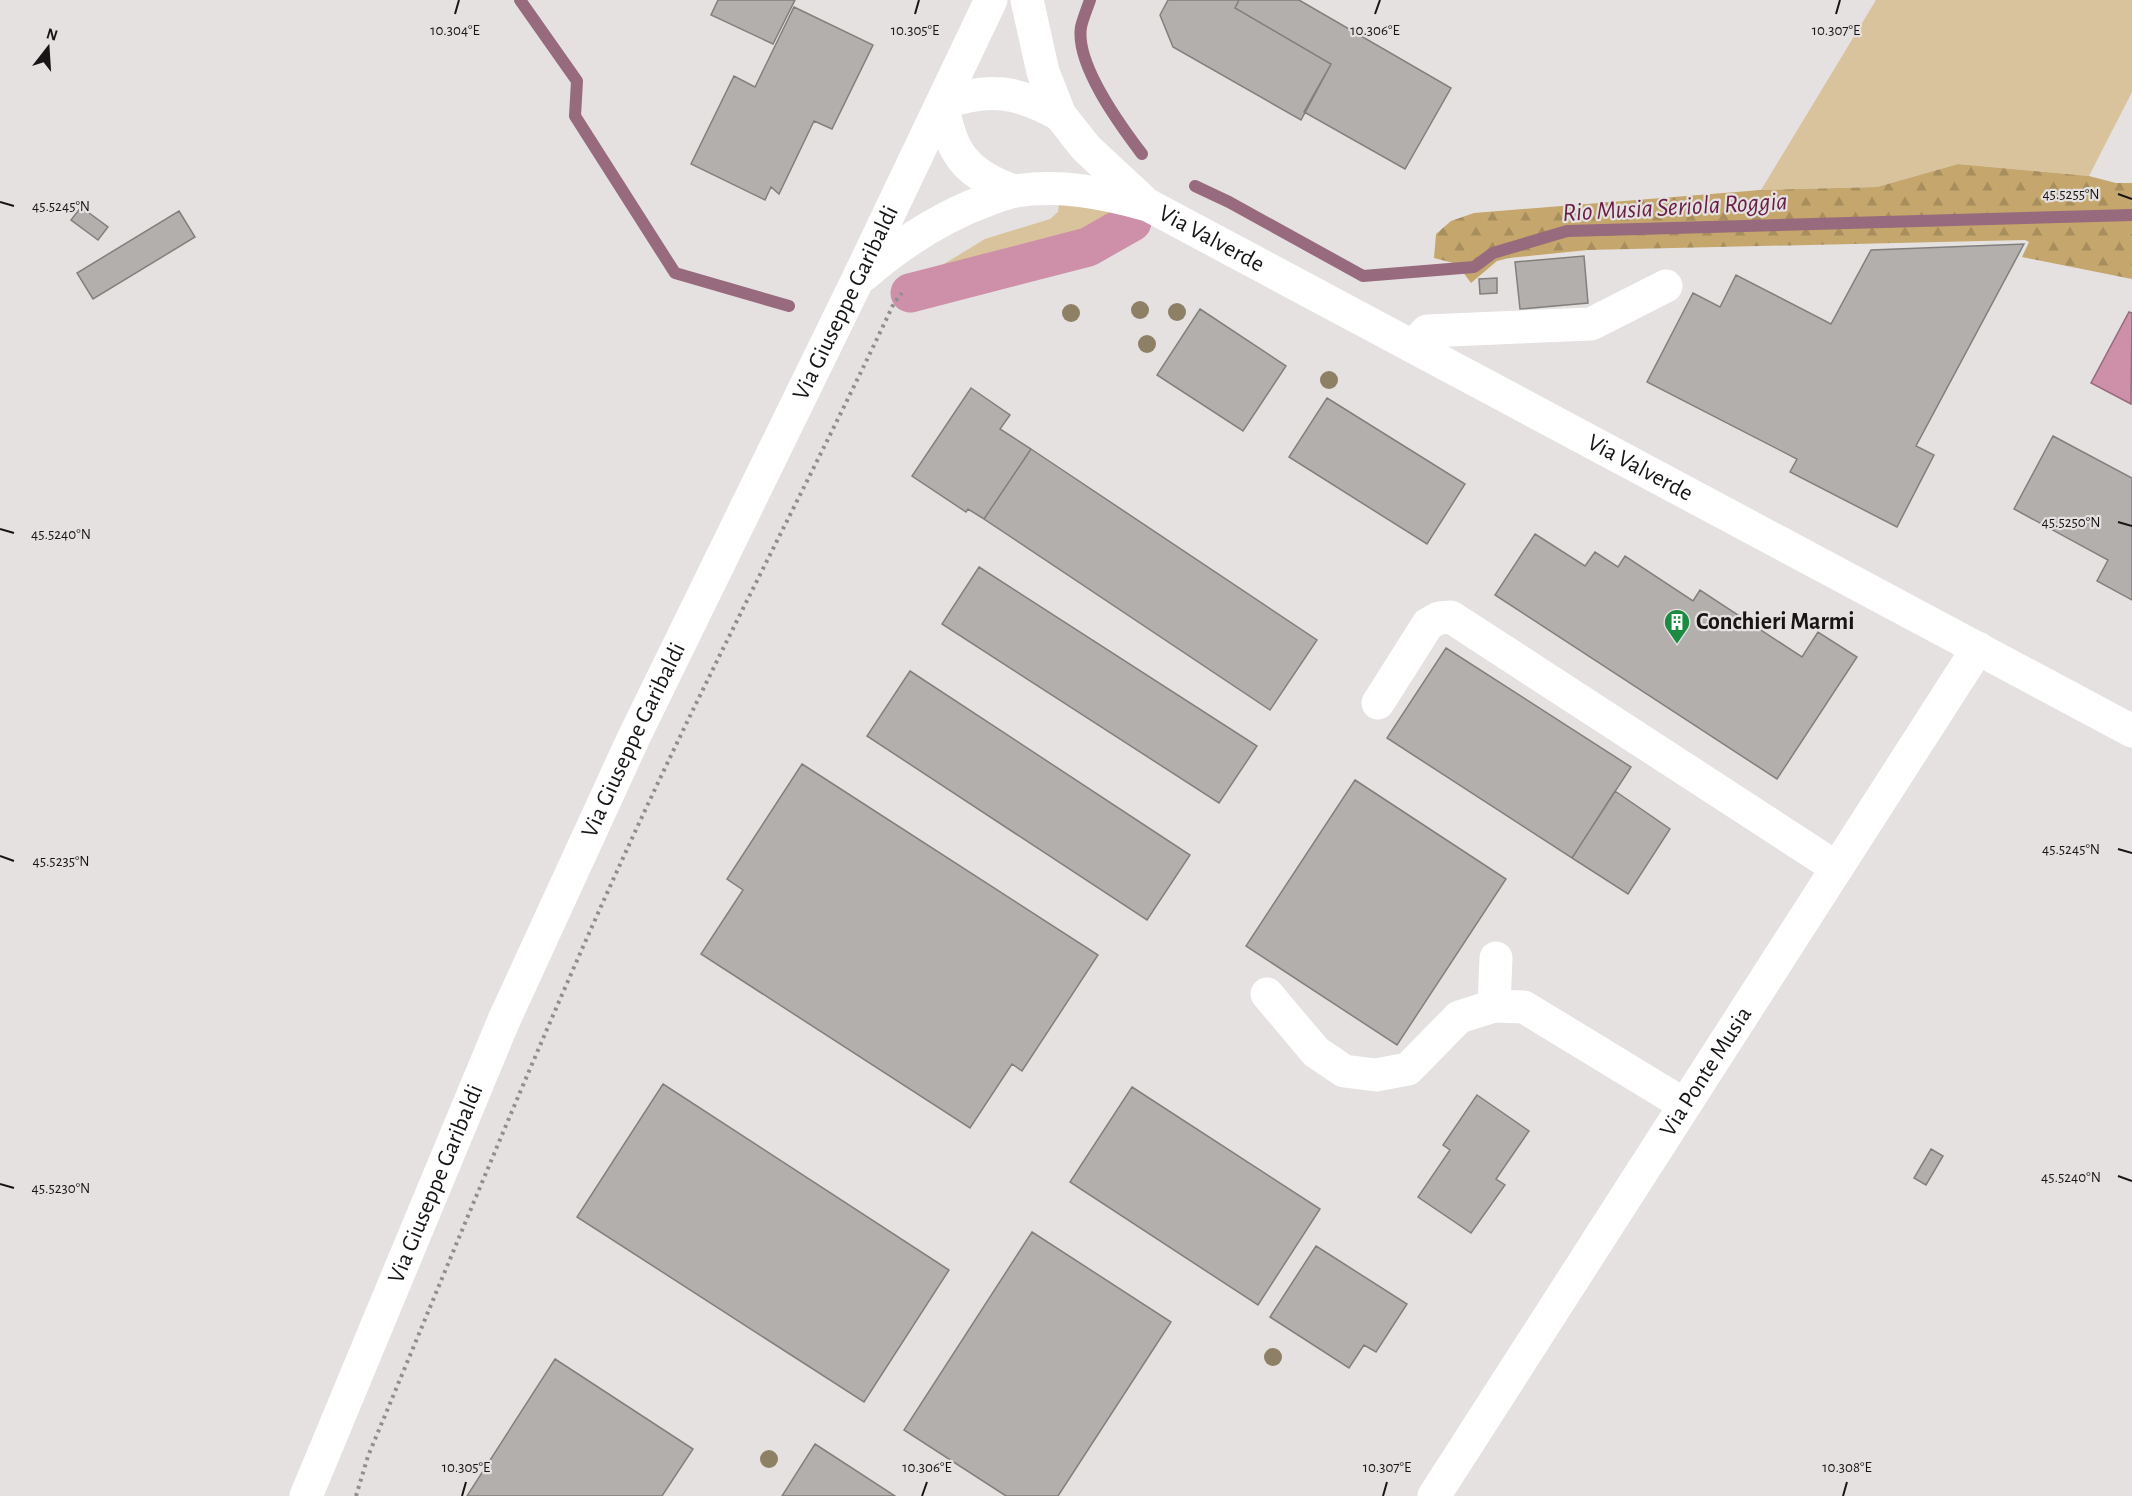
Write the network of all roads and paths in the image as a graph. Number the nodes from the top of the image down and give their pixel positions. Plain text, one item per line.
1 (992, 0) edge
2 (1027, 0) edge
3 (943, 103) junction
4 (1060, 115) junction
5 (1014, 191) junction
6 (1148, 205) junction
7 (856, 283) junction
8 (907, 286) dead end
9 (1666, 286) dead end
10 (1413, 346) junction
11 (1978, 648) junction
12 (1378, 703) dead end
13 (2132, 731) edge
14 (1838, 868) junction
15 (1496, 958) dead end
16 (1267, 994) dead end
17 (1494, 1006) junction
18 (1685, 1105) junction
19 (306, 1496) edge
20 (356, 1496) edge
21 (1434, 1496) edge

1 - 3 street, Via Giuseppe Garibaldi
2 - 4 street, Via Valverde
3 - 4 street, Via Valverde
3 - 5 street, Via Valverde
3 - 7 street, Via Giuseppe Garibaldi
4 - 6 street, Via Valverde
5 - 6 street, Via Valverde
5 - 7 street, Via Valverde
6 - 10 street, Via Valverde
7 - 19 street, Via Giuseppe Garibaldi
8 - 20 path
9 - 10 street
10 - 11 street, Via Valverde
11 - 13 street, Via Valverde
11 - 14 street, Via Ponte Musia
12 - 14 street
14 - 18 street, Via Ponte Musia
15 - 17 street
16 - 17 street
17 - 18 street
18 - 21 street, Via Ponte Musia

